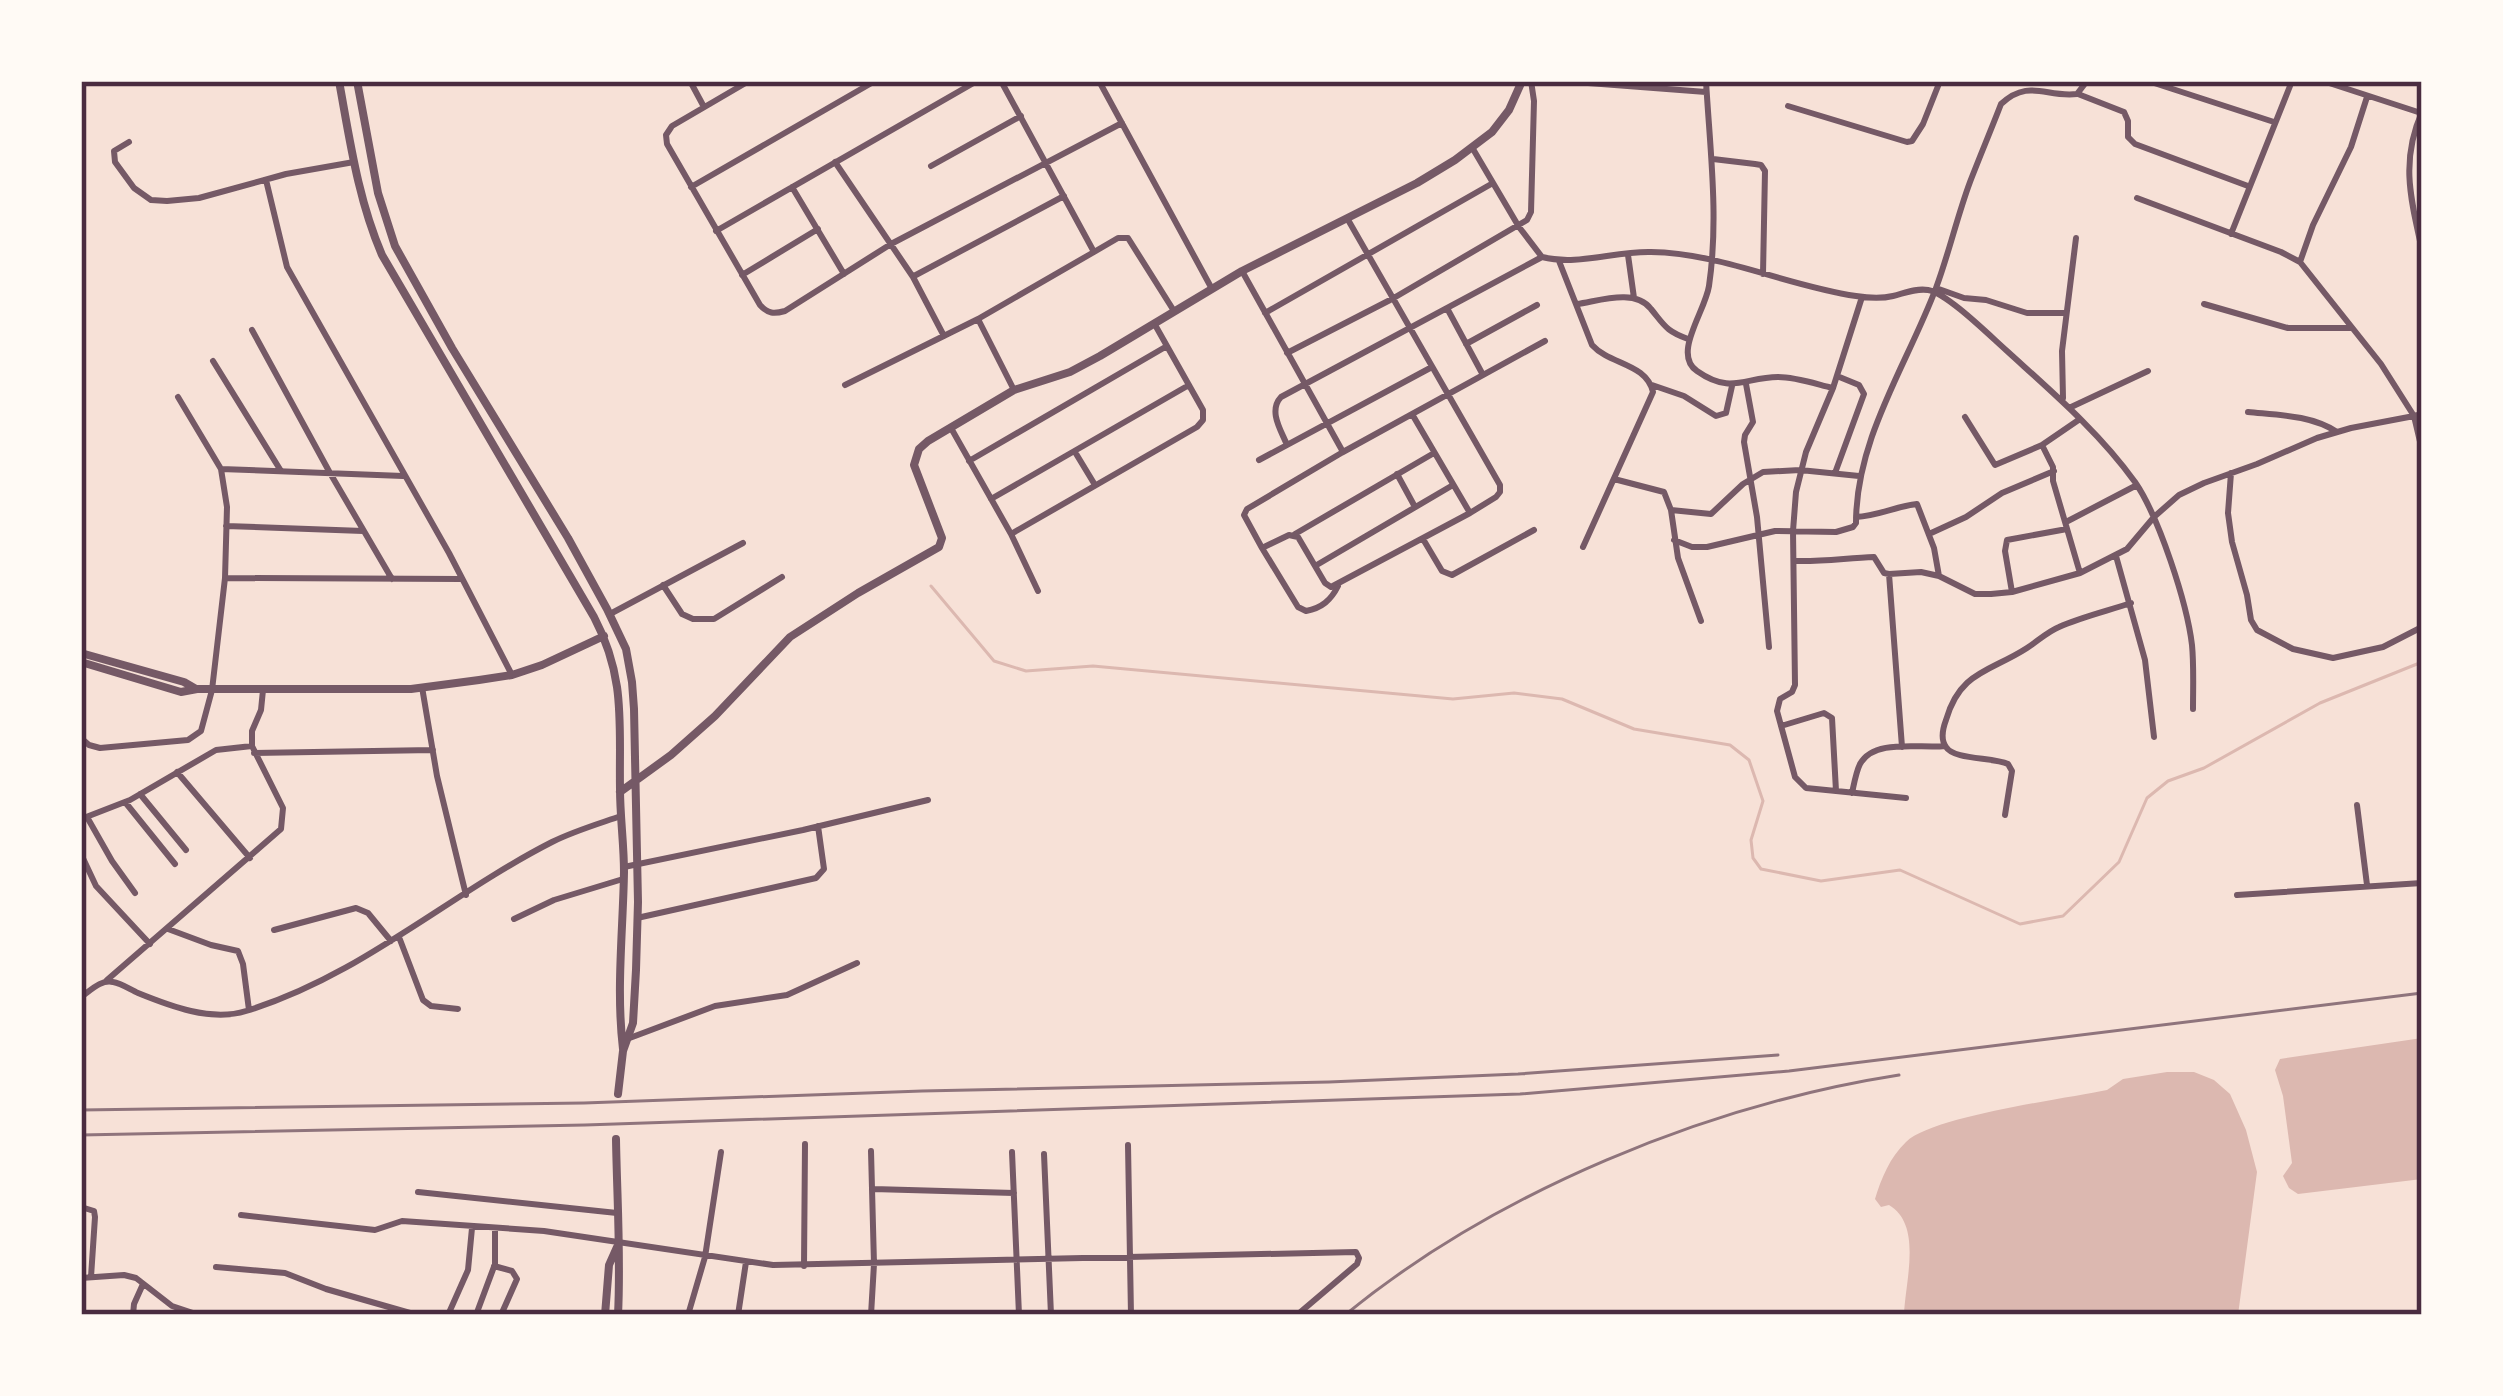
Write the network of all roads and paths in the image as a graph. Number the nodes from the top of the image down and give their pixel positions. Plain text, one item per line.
1 (339, 81) edge
2 (357, 81) edge
3 (690, 81) edge
4 (749, 81) edge
5 (875, 81) edge
6 (976, 81) edge
7 (1000, 81) edge
8 (1099, 81) edge
9 (1526, 81) edge
10 (1562, 81) edge
11 (1706, 81) edge
12 (1940, 81) edge
13 (2016, 81) edge
14 (2087, 81) edge
15 (2148, 81) edge
16 (2292, 81) edge
17 (2323, 81) edge
18 (2025, 89) junction
19 (1706, 92) junction
20 (2077, 94) junction
21 (2367, 97) junction
22 (1788, 106) dead end
23 (704, 107) junction
24 (2421, 112) edge
25 (1021, 116) junction
26 (2274, 122) junction
27 (1121, 123) junction
28 (130, 142) dead end
29 (1473, 149) junction
30 (1713, 159) junction
31 (354, 162) junction
32 (836, 162) junction
33 (1046, 162) junction
34 (931, 166) dead end
35 (266, 180) junction
36 (1493, 183) junction
37 (2248, 186) junction
38 (691, 187) junction
39 (792, 187) junction
40 (1064, 196) junction
41 (2137, 198) dead end
42 (1348, 218) junction
43 (1519, 227) junction
44 (818, 229) junction
45 (716, 231) junction
46 (2231, 234) junction
47 (2077, 238) dead end
48 (891, 244) junction
49 (2422, 250) edge
50 (1094, 252) junction
51 (1368, 254) junction
52 (1628, 254) junction
53 (1542, 257) junction
54 (1559, 261) junction
55 (1712, 261) junction
56 (2300, 262) junction
57 (1242, 272) junction
58 (844, 274) junction
59 (1763, 274) junction
60 (742, 275) junction
61 (913, 277) junction
62 (1212, 289) junction
63 (1936, 290) junction
64 (1862, 297) junction
65 (1634, 298) junction
66 (1393, 299) junction
67 (1577, 304) junction
68 (2204, 304) dead end
69 (1537, 305) dead end
70 (1448, 310) junction
71 (1174, 311) junction
72 (1265, 313) junction
73 (2066, 313) junction
74 (978, 319) junction
75 (1154, 323) junction
76 (2350, 328) junction
77 (252, 329) dead end
78 (1410, 330) junction
79 (944, 336) junction
80 (1689, 339) junction
81 (1545, 341) dead end
82 (1466, 344) junction
83 (1167, 346) junction
84 (1287, 353) junction
85 (213, 361) dead end
86 (1432, 368) junction
87 (2148, 371) dead end
88 (1483, 375) junction
89 (1837, 376) junction
90 (1747, 384) junction
91 (1189, 385) junction
92 (1652, 385) junction
93 (1732, 385) junction
94 (845, 386) dead end
95 (1305, 386) junction
96 (1833, 388) junction
97 (1014, 389) junction
98 (1448, 394) junction
99 (178, 397) dead end
100 (2066, 405) junction
101 (2248, 412) dead end
102 (1412, 414) junction
103 (2418, 415) edge
104 (1964, 417) dead end
105 (2080, 419) junction
106 (1327, 423) junction
107 (498, 425) junction
108 (951, 428) junction
109 (485, 432) junction
110 (2337, 432) junction
111 (1287, 445) junction
112 (2042, 445) junction
113 (2422, 450) edge
114 (1074, 451) junction
115 (1343, 452) junction
116 (1434, 453) junction
117 (1259, 460) dead end
118 (969, 461) junction
119 (221, 469) junction
120 (1800, 470) junction
121 (2054, 471) junction
122 (281, 472) junction
123 (330, 473) junction
124 (1835, 473) junction
125 (2231, 473) junction
126 (1397, 474) junction
127 (404, 476) junction
128 (1859, 476) junction
129 (1749, 478) junction
130 (1614, 479) junction
131 (1453, 484) junction
132 (1095, 485) junction
133 (2137, 485) junction
134 (991, 499) junction
135 (1415, 507) junction
136 (1671, 510) junction
137 (1469, 513) junction
138 (1856, 517) junction
139 (2154, 517) junction
140 (2066, 525) junction
141 (226, 526) junction
142 (1534, 530) dead end
143 (363, 531) junction
144 (1793, 531) junction
145 (1010, 534) junction
146 (1294, 534) junction
147 (1759, 534) junction
148 (1929, 534) junction
149 (1423, 539) junction
150 (1674, 540) junction
151 (742, 543) dead end
152 (1262, 548) junction
153 (1583, 548) dead end
154 (2116, 556) junction
155 (1794, 561) junction
156 (1315, 566) junction
157 (2080, 573) junction
158 (1889, 574) junction
159 (1939, 576) junction
160 (782, 577) dead end
161 (225, 578) junction
162 (392, 579) junction
163 (462, 579) junction
164 (663, 585) junction
165 (1338, 586) junction
166 (1038, 591) dead end
167 (2012, 592) junction
168 (2131, 604) junction
169 (610, 614) junction
170 (1701, 621) dead end
171 (2422, 627) edge
172 (604, 636) junction
173 (1769, 647) dead end
174 (81, 658) edge
175 (512, 675) junction
176 (422, 687) junction
177 (212, 690) junction
178 (263, 690) junction
179 (2193, 709) dead end
180 (1780, 726) junction
181 (2154, 737) dead end
182 (81, 738) edge
183 (1945, 746) junction
184 (1902, 747) junction
185 (253, 750) junction
186 (433, 750) junction
187 (177, 772) junction
188 (633, 781) junction
189 (1836, 791) junction
190 (620, 792) junction
191 (1852, 793) junction
192 (140, 794) junction
193 (1906, 797) dead end
194 (928, 800) dead end
195 (124, 802) junction
196 (2357, 805) dead end
197 (2005, 814) dead end
198 (621, 816) junction
199 (84, 818) edge
200 (818, 826) junction
201 (186, 850) dead end
202 (81, 854) edge
203 (250, 858) junction
204 (175, 865) dead end
205 (637, 865) junction
206 (624, 867) junction
207 (623, 879) junction
208 (2422, 883) edge
209 (2367, 886) junction
210 (135, 893) dead end
211 (466, 895) junction
212 (2237, 895) dead end
213 (637, 918) junction
214 (514, 919) dead end
215 (168, 929) junction
216 (274, 930) dead end
217 (395, 939) junction
218 (149, 944) junction
219 (857, 963) dead end
220 (106, 981) junction
221 (81, 997) edge
222 (458, 1009) dead end
223 (249, 1010) junction
224 (627, 1039) junction
225 (623, 1051) junction
226 (618, 1094) dead end
227 (616, 1139) dead end
228 (805, 1144) dead end
229 (1128, 1145) dead end
230 (871, 1151) dead end
231 (721, 1152) dead end
232 (1012, 1152) dead end
233 (1044, 1154) dead end
234 (872, 1189) junction
235 (418, 1192) dead end
236 (1013, 1193) junction
237 (81, 1207) edge
238 (617, 1214) junction
239 (241, 1215) dead end
240 (472, 1228) junction
241 (495, 1229) junction
242 (618, 1243) junction
243 (705, 1257) junction
244 (1131, 1258) junction
245 (1048, 1260) junction
246 (1016, 1261) junction
247 (746, 1262) junction
248 (874, 1264) junction
249 (494, 1266) junction
250 (804, 1266) junction
251 (216, 1267) dead end
252 (91, 1277) junction
253 (81, 1278) edge
254 (143, 1284) junction
255 (450, 1314) edge
256 (133, 1315) edge
257 (199, 1315) edge
258 (418, 1315) edge
259 (476, 1315) edge
260 (502, 1315) edge
261 (605, 1315) edge
262 (618, 1315) edge
263 (688, 1315) edge
264 (737, 1315) edge
265 (871, 1315) edge
266 (1019, 1315) edge
267 (1051, 1315) edge
268 (1131, 1315) edge
269 (1298, 1315) edge

1 - 31 street
2 - 107 street
3 - 23 street
4 - 23 street
5 - 38 street
6 - 32 street
7 - 25 street
8 - 27 street
9 - 29 street
9 - 43 street
10 - 19 street
11 - 19 street
12 - 22 street
13 - 18 street
14 - 20 street
15 - 26 street
16 - 26 street
17 - 21 street
18 - 20 street
18 - 63 street
19 - 30 street
20 - 37 street
21 - 24 street
21 - 56 street
23 - 38 street
24 - 49 street
25 - 33 street
25 - 34 street
26 - 37 street
27 - 33 street
27 - 62 street
28 - 35 street
29 - 36 street
29 - 42 street
30 - 55 street
30 - 59 street
31 - 35 street
31 - 109 street
32 - 39 street
32 - 48 street
33 - 40 street
33 - 48 street
35 - 127 street
36 - 43 street
36 - 51 street
37 - 46 street
38 - 45 street
39 - 44 street
39 - 45 street
40 - 50 street
40 - 61 street
41 - 46 street
42 - 51 street
42 - 57 street
43 - 53 street
43 - 66 street
44 - 58 street
44 - 60 street
45 - 60 street
46 - 56 street
47 - 73 street
48 - 58 street
48 - 61 street
50 - 71 street
50 - 74 street
51 - 66 street
51 - 72 street
52 - 54 street
52 - 55 street
52 - 65 street
53 - 54 street
53 - 70 street
54 - 67 street
55 - 59 street
55 - 80 street
56 - 76 street
57 - 62 street
57 - 72 street
58 - 60 street
59 - 64 street
61 - 79 street
62 - 71 street
63 - 64 street
63 - 73 street
63 - 100 street
63 - 128 street
64 - 89 street
65 - 67 street
65 - 80 street
66 - 78 street
66 - 84 street
67 - 92 street
68 - 76 street
69 - 82 street
70 - 78 street
70 - 82 street
71 - 75 street
72 - 84 street
73 - 100 street
74 - 79 street
74 - 97 street
75 - 83 street
75 - 97 street
76 - 103 street
77 - 123 street
78 - 86 street
78 - 95 street
79 - 94 street
80 - 93 street
81 - 88 street
82 - 88 street
83 - 91 street
83 - 118 street
84 - 95 street
85 - 122 street
86 - 98 street
86 - 106 street
87 - 100 street
88 - 98 street
89 - 96 street
89 - 124 street
90 - 93 street
90 - 96 street
90 - 129 street
91 - 114 street
91 - 132 street
92 - 93 street
92 - 130 street
95 - 106 street
95 - 111 street
96 - 120 street
97 - 108 street
98 - 102 street
98 - 137 street
99 - 119 street
100 - 105 street
101 - 110 street
102 - 115 street
102 - 116 street
103 - 110 street
103 - 113 street
104 - 112 street
105 - 112 street
105 - 133 street
106 - 111 street
106 - 115 street
107 - 109 street
107 - 169 street
108 - 118 street
108 - 188 street
109 - 172 street
110 - 125 street
111 - 117 street
112 - 121 street
114 - 132 street
114 - 134 street
115 - 152 street
116 - 126 street
116 - 131 street
118 - 134 street
119 - 122 street
119 - 141 street
120 - 124 street
120 - 129 street
120 - 144 street
121 - 140 street
121 - 148 street
122 - 123 street
123 - 127 street
123 - 143 street
124 - 128 street
125 - 139 street
125 - 171 street
126 - 135 street
126 - 146 street
127 - 163 street
128 - 138 street
129 - 136 street
129 - 147 street
130 - 136 street
130 - 153 street
131 - 135 street
131 - 137 street
132 - 145 street
133 - 139 street
133 - 140 street
134 - 145 street
135 - 156 street
136 - 150 street
137 - 149 street
138 - 144 street
138 - 148 street
139 - 154 street
139 - 179 street
140 - 157 street
140 - 167 street
141 - 143 street
141 - 161 street
142 - 149 street
143 - 162 street
144 - 147 street
144 - 155 street
145 - 166 street
146 - 152 street
146 - 156 street
147 - 150 street
147 - 173 street
148 - 159 street
149 - 165 street
150 - 170 street
151 - 164 street
152 - 165 street
154 - 157 street
154 - 168 street
155 - 158 street
155 - 180 street
156 - 165 street
157 - 167 street
158 - 159 street
158 - 184 street
159 - 167 street
160 - 164 street
161 - 162 street
161 - 177 street
162 - 163 street
163 - 175 street
164 - 169 street
168 - 181 street
168 - 183 street
169 - 188 street
172 - 175 street
172 - 190 street
174 - 177 street
175 - 176 street
176 - 178 street
176 - 186 street
177 - 178 street
177 - 182 street
178 - 185 street
180 - 189 street
180 - 189 street
183 - 184 street
183 - 197 street
184 - 191 street
185 - 186 street
185 - 187 street
185 - 203 street
186 - 211 street
187 - 192 street
187 - 203 street
188 - 190 street
188 - 205 street
189 - 191 street
190 - 198 street
191 - 193 street
192 - 195 street
192 - 201 street
194 - 200 street
195 - 199 street
195 - 204 street
196 - 209 street
198 - 206 street
198 - 211 street
199 - 210 street
200 - 205 street
200 - 213 street
202 - 218 street
203 - 215 street
205 - 206 street
205 - 213 street
206 - 207 street
207 - 214 street
207 - 225 street
208 - 209 street
209 - 212 street
211 - 217 street
213 - 224 street
215 - 218 street
215 - 223 street
216 - 217 street
217 - 222 street
217 - 223 street
218 - 220 street
219 - 224 street
220 - 221 street
220 - 223 street
224 - 225 street
225 - 226 street
227 - 238 street
228 - 250 street
229 - 244 street
230 - 234 street
231 - 243 street
232 - 236 street
233 - 245 street
234 - 236 street
234 - 248 street
235 - 238 street
236 - 246 street
237 - 252 street
238 - 242 street
239 - 240 street
240 - 241 street
240 - 255 street
241 - 242 street
241 - 249 street
242 - 243 street
242 - 261 street
242 - 262 street
243 - 247 street
243 - 263 street
244 - 245 street
244 - 268 street
244 - 269 street
245 - 246 street
245 - 267 street
246 - 248 street
246 - 266 street
247 - 250 street
247 - 264 street
248 - 250 street
248 - 265 street
249 - 259 street
249 - 260 street
251 - 258 street
252 - 253 street
252 - 254 street
254 - 256 street
254 - 257 street

